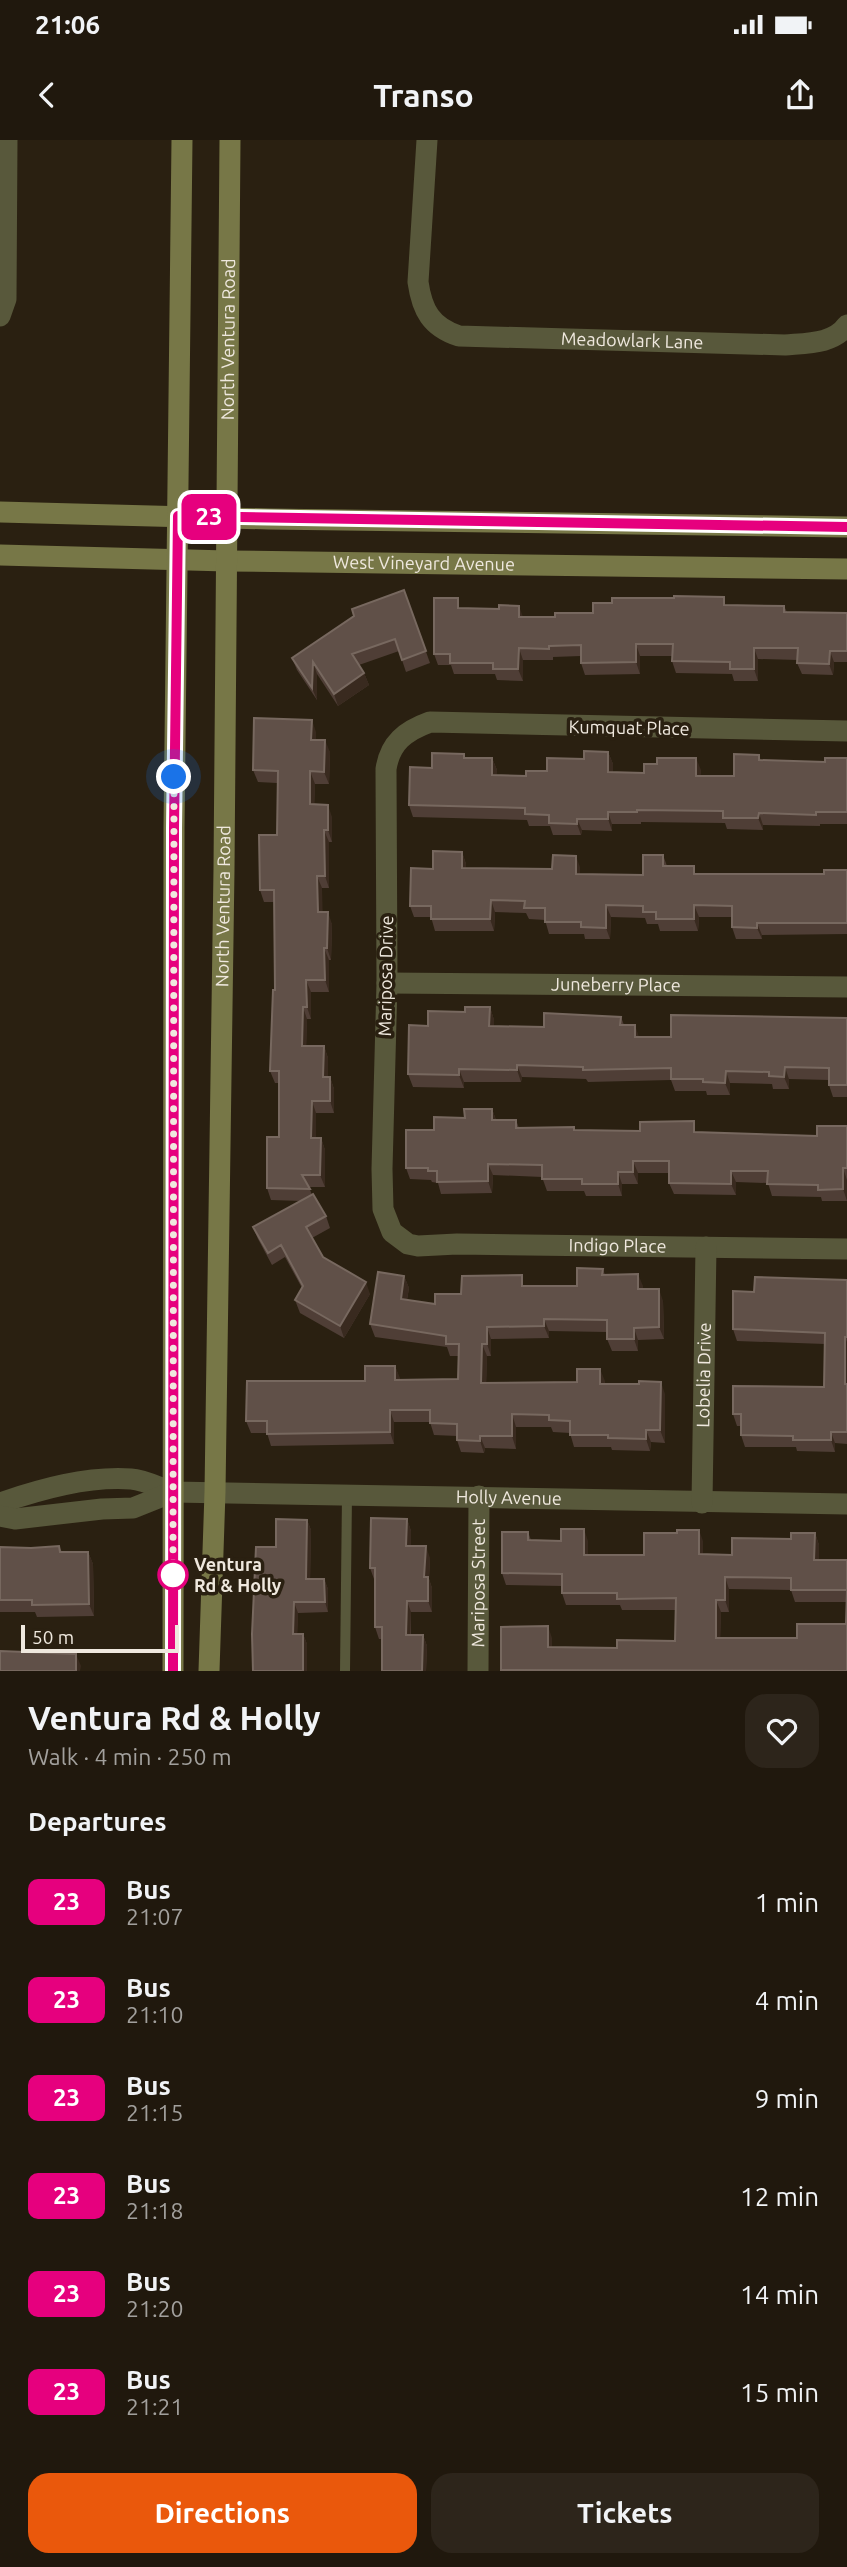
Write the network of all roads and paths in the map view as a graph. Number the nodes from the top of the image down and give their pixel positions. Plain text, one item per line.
1 (7, 140) edge
2 (182, 140) edge
3 (230, 140) edge
4 (427, 140) edge
5 (3, 307) edge
6 (846, 327) edge
7 (0, 512) edge
8 (178, 516) junction
9 (228, 518) junction
10 (847, 527) edge
11 (0, 555) edge
12 (177, 560) junction
13 (227, 561) junction
14 (847, 569) edge
15 (413, 728) joint
16 (847, 730) edge
17 (387, 983) junction
18 (847, 987) edge
19 (392, 1232) joint
20 (706, 1247) junction
21 (847, 1249) edge
22 (173, 1492) junction
23 (215, 1492) junction
24 (347, 1494) junction
25 (479, 1496) junction
26 (0, 1503) edge
27 (702, 1503) junction
28 (847, 1504) edge
29 (0, 1516) edge
30 (173, 1671) edge
31 (209, 1671) edge
32 (345, 1671) edge
33 (478, 1671) edge

1 - 5 street
2 - 8 main road
3 - 9 main road, North Ventura Road
4 - 6 street, Meadowlark Lane
7 - 8 main road
8 - 9 main road
8 - 12 main road
9 - 10 main road
9 - 13 main road, North Ventura Road
11 - 12 main road, West Vineyard Avenue
12 - 13 main road, West Vineyard Avenue
12 - 22 main road
13 - 14 main road, West Vineyard Avenue
13 - 23 main road, North Ventura Road
15 - 16 street, Kumquat Place
15 - 17 street, Mariposa Drive
17 - 18 street, Juneberry Place
17 - 19 street, Mariposa Drive
19 - 20 street, Indigo Place
20 - 21 street, Indigo Place
20 - 27 street, Lobelia Drive
22 - 23 street, Holly Avenue
22 - 26 street, Holly Avenue
22 - 29 street, Holly Avenue
22 - 30 main road
23 - 24 street, Holly Avenue
23 - 31 main road, North Ventura Road
24 - 25 street, Holly Avenue
24 - 32 lane
25 - 27 street, Holly Avenue
25 - 33 street, Mariposa Street
27 - 28 street, Holly Avenue

